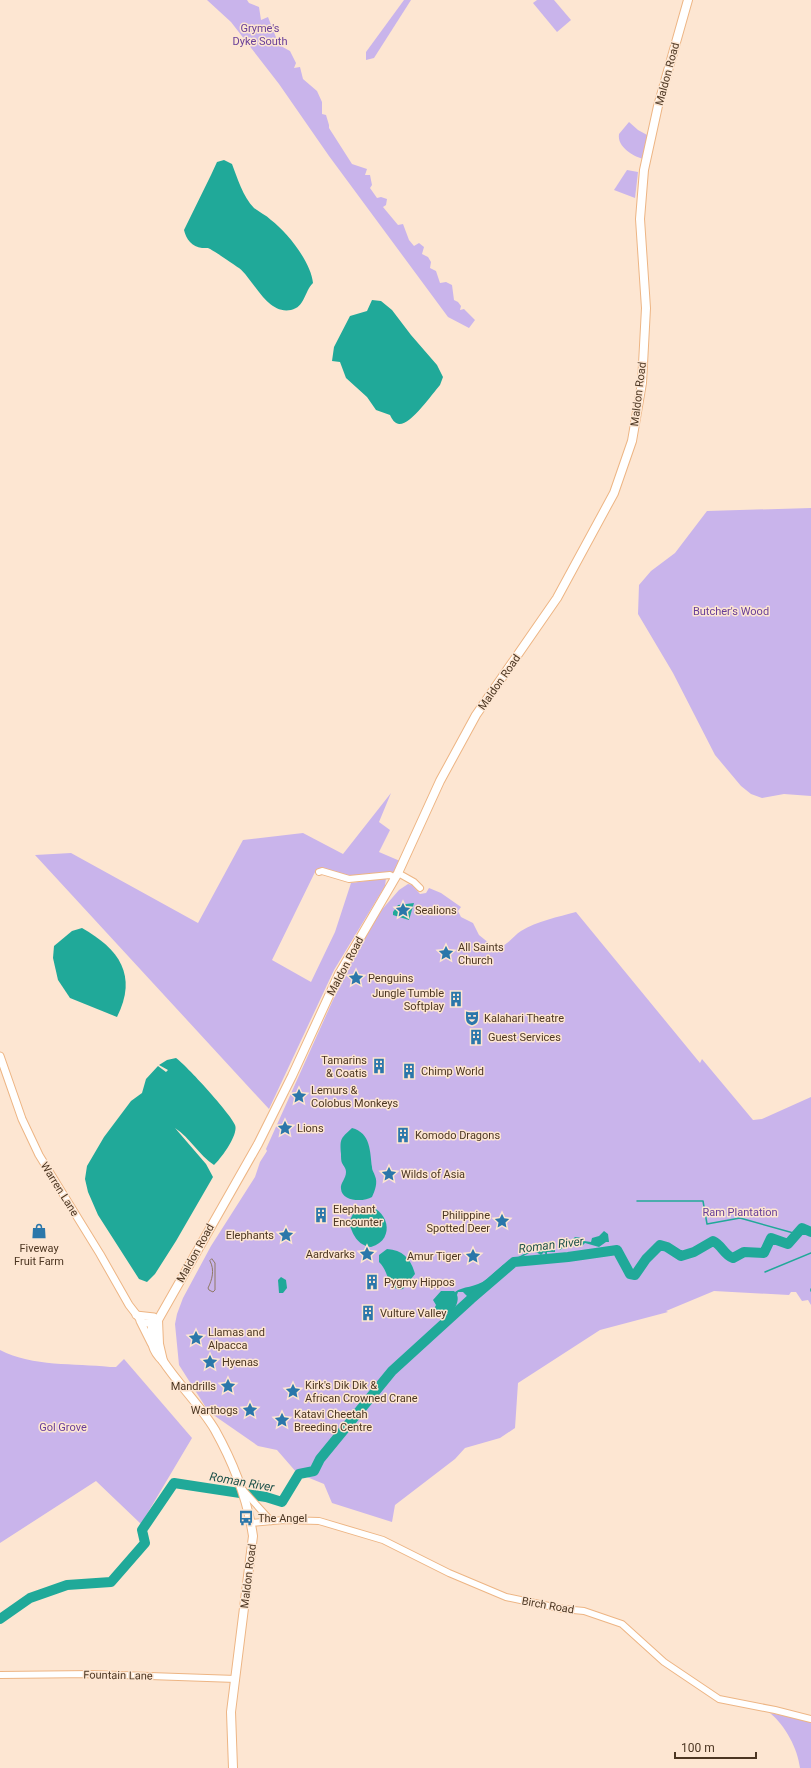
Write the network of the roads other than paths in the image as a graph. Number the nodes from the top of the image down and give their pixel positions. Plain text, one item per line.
1 (688, 0) edge
2 (319, 872) dead end
3 (397, 875) junction
4 (420, 888) dead end
5 (0, 1056) edge
6 (138, 1318) junction
7 (158, 1320) junction
8 (151, 1343) junction
9 (162, 1360) junction
10 (243, 1490) junction
11 (271, 1521) junction
12 (251, 1523) junction
13 (0, 1675) edge
14 (236, 1679) junction
15 (811, 1719) edge
16 (233, 1768) edge

1 - 3 main road, Maldon Road
2 - 3 street
3 - 4 street
3 - 7 main road, Maldon Road
5 - 6 street, Warren Lane
6 - 7 street
6 - 8 street, Warren Lane
7 - 8 main road, Maldon Road
7 - 9 main road
8 - 9 main road, Maldon Road
9 - 10 main road, Maldon Road
10 - 11 street
10 - 12 main road, Maldon Road
11 - 12 street, Birch Road
11 - 15 street, Birch Road
12 - 14 main road, Maldon Road
13 - 14 street, Fountain Lane
14 - 16 main road, Maldon Road

